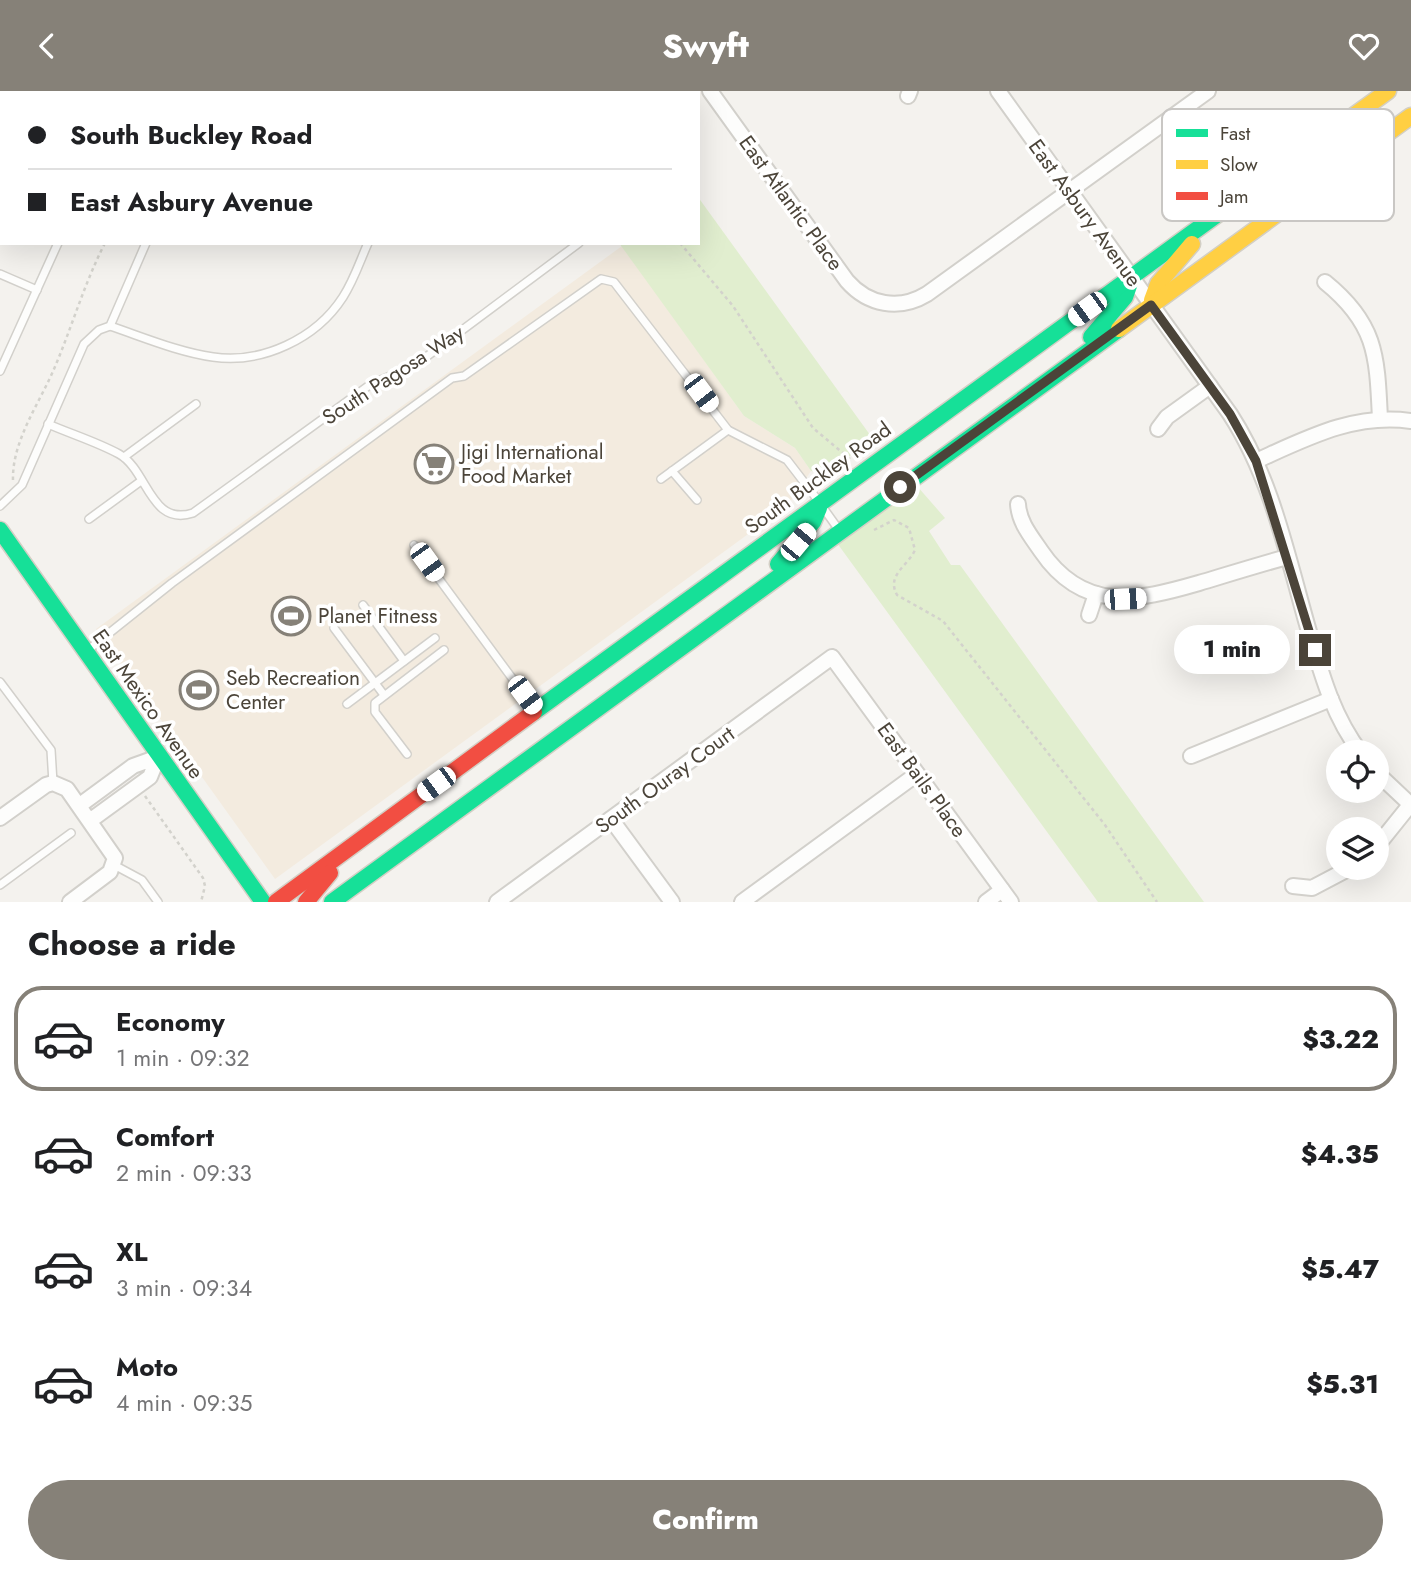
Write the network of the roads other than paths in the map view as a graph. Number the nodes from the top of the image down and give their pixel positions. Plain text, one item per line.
1 (710, 91) edge
2 (998, 91) edge
3 (1208, 91) edge
4 (1388, 91) edge
5 (1183, 109) edge
6 (1363, 109) edge
7 (1411, 116) edge
8 (1162, 124) edge
9 (1394, 128) edge
10 (1070, 191) junction
11 (1209, 221) edge
12 (1212, 221) edge
13 (1267, 221) edge
14 (57, 245) edge
15 (145, 245) edge
16 (367, 245) edge
17 (576, 245) edge
18 (0, 274) edge
19 (1131, 277) junction
20 (1325, 282) dead end
21 (37, 290) junction
22 (1151, 305) junction
23 (110, 326) junction
24 (1069, 364) junction
25 (0, 371) edge
26 (1210, 386) junction
27 (196, 404) dead end
28 (1380, 419) junction
29 (1411, 421) edge
30 (48, 424) junction
31 (1158, 429) dead end
32 (728, 430) junction
33 (124, 457) junction
34 (1256, 461) junction
35 (672, 471) junction
36 (661, 479) dead end
37 (141, 481) junction
38 (697, 501) dead end
39 (820, 502) junction
40 (1017, 503) dead end
41 (0, 506) edge
42 (89, 519) dead end
43 (0, 530) edge
44 (840, 531) junction
45 (414, 545) dead end
46 (1287, 557) junction
47 (754, 594) junction
48 (1096, 594) junction
49 (363, 605) dead end
50 (1089, 615) dead end
51 (334, 628) dead end
52 (435, 638) dead end
53 (444, 650) dead end
54 (85, 652) junction
55 (832, 657) joint
56 (404, 661) junction
57 (0, 682) edge
58 (375, 683) junction
59 (384, 695) junction
60 (1331, 699) junction
61 (347, 704) dead end
62 (536, 711) junction
63 (1354, 740) edge
64 (407, 754) dead end
65 (1191, 756) dead end
66 (158, 757) junction
67 (917, 774) junction
68 (53, 783) junction
69 (1389, 784) edge
70 (416, 798) junction
71 (80, 805) junction
72 (1411, 805) edge
73 (0, 818) edge
74 (611, 818) junction
75 (91, 820) junction
76 (1389, 832) edge
77 (71, 833) dead end
78 (358, 842) junction
79 (114, 865) junction
80 (1327, 880) edge
81 (359, 882) junction
82 (0, 885) edge
83 (1293, 886) dead end
84 (1007, 896) edge
85 (70, 902) edge
86 (158, 902) edge
87 (263, 902) edge
88 (276, 902) edge
89 (306, 902) edge
90 (332, 902) edge
91 (497, 902) edge
92 (672, 902) edge
93 (741, 902) edge
94 (986, 902) edge

1 - 10 street, East Atlantic Place
2 - 10 street, East Asbury Avenue
3 - 5 street
4 - 6 main road, South Buckley Road
7 - 9 main road
8 - 10 street
10 - 19 street, East Asbury Avenue
11 - 19 main road, South Buckley Road
12 - 22 main road
13 - 22 main road
14 - 21 lane
15 - 23 lane
16 - 23 lane
17 - 37 lane, South Pagosa Way
18 - 21 lane
19 - 22 street, East Asbury Avenue
19 - 24 main road
19 - 39 main road, South Buckley Road
20 - 28 street
21 - 25 lane
22 - 24 main road
22 - 26 street, East Asbury Avenue
23 - 30 lane
24 - 44 main road
26 - 31 street
26 - 34 street, East Asbury Avenue
27 - 33 lane
28 - 29 street
28 - 34 street
30 - 33 lane
30 - 41 lane
32 - 35 lane
32 - 39 lane
32 - 54 lane
33 - 37 lane, South Pagosa Way
34 - 46 street, East Asbury Avenue
35 - 36 lane
35 - 38 lane
37 - 42 lane
39 - 44 lane
39 - 47 main road
39 - 62 main road, South Buckley Road
40 - 48 street
43 - 54 main road, East Mexico Avenue
44 - 47 main road
45 - 62 lane
46 - 48 street
46 - 60 street, East Asbury Avenue
47 - 81 main road
48 - 50 street
49 - 56 lane
51 - 58 lane
52 - 56 lane
53 - 59 lane
54 - 66 main road, East Mexico Avenue
55 - 67 street, East Bails Place
55 - 74 street, South Ouray Court
56 - 58 lane
57 - 68 lane
58 - 59 lane
58 - 61 lane
59 - 64 lane
60 - 63 street, East Asbury Avenue
60 - 65 street
62 - 70 main road, South Buckley Road
66 - 71 street
66 - 75 street
66 - 87 main road, East Mexico Avenue
67 - 84 street, East Bails Place
67 - 93 street
68 - 71 street
68 - 73 street
69 - 72 street
70 - 78 main road, South Buckley Road
70 - 81 main road
71 - 75 street
72 - 76 street
74 - 91 street, South Ouray Court
74 - 92 street
75 - 79 street
77 - 82 lane
78 - 88 main road, South Buckley Road
78 - 89 main road
79 - 85 street
79 - 86 lane
80 - 83 street
81 - 90 main road
84 - 94 street

